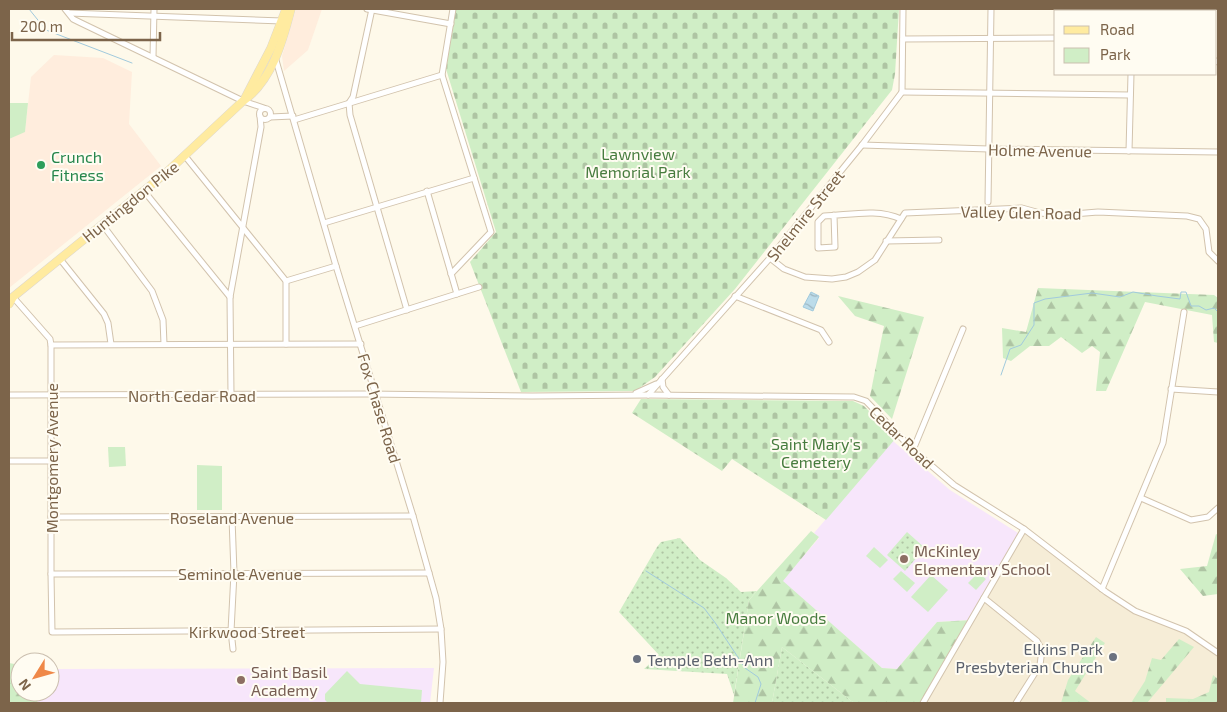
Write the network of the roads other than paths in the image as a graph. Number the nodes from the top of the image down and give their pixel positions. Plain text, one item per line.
1 (154, 9) edge
2 (286, 9) edge
3 (291, 9) edge
4 (370, 9) edge
5 (453, 9) edge
6 (903, 9) edge
7 (991, 9) edge
8 (67, 11) edge
9 (154, 17) junction
10 (282, 22) junction
11 (451, 24) junction
12 (990, 38) junction
13 (1054, 38) edge
14 (903, 39) junction
15 (275, 56) junction
16 (153, 57) junction
17 (442, 74) junction
18 (1131, 75) edge
19 (902, 92) junction
20 (989, 95) junction
21 (1130, 95) junction
22 (243, 100) junction
23 (349, 103) junction
24 (254, 105) junction
25 (267, 109) junction
26 (260, 115) junction
27 (284, 116) junction
28 (270, 117) junction
29 (294, 118) junction
30 (862, 145) junction
31 (989, 149) junction
32 (1129, 151) junction
33 (1218, 152) edge
34 (185, 156) junction
35 (474, 178) junction
36 (144, 191) junction
37 (427, 192) junction
38 (988, 202) dead end
39 (377, 207) junction
40 (834, 216) junction
41 (901, 219) junction
42 (324, 223) junction
43 (102, 224) junction
44 (243, 229) junction
45 (939, 240) dead end
46 (886, 241) junction
47 (770, 258) junction
48 (60, 259) junction
49 (1218, 261) edge
50 (336, 266) junction
51 (451, 274) junction
52 (286, 281) junction
53 (479, 287) dead end
54 (457, 294) junction
55 (735, 296) junction
56 (230, 297) junction
57 (10, 300) edge
58 (407, 310) junction
59 (1184, 312) dead end
60 (355, 326) junction
61 (963, 329) dead end
62 (829, 342) dead end
63 (50, 344) junction
64 (111, 344) junction
65 (164, 344) junction
66 (231, 344) junction
67 (286, 344) junction
68 (361, 344) junction
69 (660, 380) junction
70 (1171, 389) junction
71 (1218, 392) edge
72 (51, 394) junction
73 (9, 395) edge
74 (231, 395) junction
75 (633, 395) junction
76 (648, 395) junction
77 (670, 395) junction
78 (376, 396) junction
79 (532, 396) joint
80 (913, 450) junction
81 (9, 461) edge
82 (51, 461) junction
83 (1141, 498) junction
84 (1218, 508) edge
85 (413, 516) junction
86 (51, 518) junction
87 (232, 518) junction
88 (1024, 528) junction
89 (234, 573) junction
90 (429, 573) junction
91 (51, 574) junction
92 (1102, 589) junction
93 (984, 598) junction
94 (441, 630) junction
95 (232, 631) junction
96 (52, 632) joint
97 (233, 649) dead end
98 (1218, 653) edge
99 (440, 703) edge
100 (923, 703) edge
101 (1016, 703) edge

1 - 9 street
2 - 10 main road, Huntingdon Pike
3 - 15 main road, Huntingdon Pike
4 - 11 street
4 - 23 street
5 - 11 street
6 - 14 street
7 - 12 street
8 - 9 street
8 - 16 street
9 - 10 street
9 - 16 street
10 - 22 main road, Huntingdon Pike
11 - 17 street
12 - 13 street
12 - 14 street
12 - 20 street
14 - 19 street
15 - 22 main road, Huntingdon Pike
15 - 29 street, Fox Chase Road
16 - 22 street
17 - 23 street
17 - 35 street
18 - 21 street
19 - 20 street
19 - 30 street, Shelmire Street
20 - 21 street
20 - 31 street
21 - 32 street
22 - 24 street
22 - 34 main road, Huntingdon Pike
23 - 29 street
23 - 39 street
24 - 25 street
24 - 26 street
25 - 26 street
25 - 27 street
25 - 28 street
26 - 28 street
26 - 44 street
27 - 28 street
27 - 29 street
29 - 42 street, Fox Chase Road
30 - 31 street, Holme Avenue
30 - 47 street, Shelmire Street
31 - 32 street, Holme Avenue
31 - 38 street
32 - 33 street, Holme Avenue
34 - 36 main road, Huntingdon Pike
34 - 44 street
35 - 37 street
35 - 51 street
36 - 43 main road, Huntingdon Pike
36 - 56 street
37 - 39 street
37 - 51 street
39 - 42 street
39 - 58 street
40 - 40 street
40 - 41 street
41 - 46 street
41 - 49 street, Valley Glen Road
42 - 50 street, Fox Chase Road
43 - 48 main road, Huntingdon Pike
43 - 65 street
44 - 52 street
44 - 56 street
45 - 46 street
46 - 47 street
47 - 55 street, Shelmire Street
48 - 57 main road, Huntingdon Pike
48 - 64 street
50 - 52 street
50 - 60 street, Fox Chase Road
51 - 54 street
52 - 67 street
53 - 54 street
54 - 58 street
55 - 62 street
55 - 69 street, Shelmire Street
56 - 66 street
57 - 63 street
58 - 60 street
59 - 70 street
60 - 68 street, Fox Chase Road
61 - 80 street
63 - 64 street
63 - 72 street, Montgomery Avenue
64 - 65 street
65 - 66 street
66 - 67 street
66 - 74 street
67 - 68 street
68 - 78 street, Fox Chase Road
69 - 75 street
69 - 76 street, Shelmire Street
69 - 77 street
70 - 71 street
70 - 83 street
72 - 73 street, North Cedar Road
72 - 74 street, North Cedar Road
72 - 82 street, Montgomery Avenue
74 - 78 street, North Cedar Road
75 - 76 street, Cedar Road
75 - 79 street, Cedar Road
76 - 77 street, Cedar Road
77 - 80 street, Cedar Road
78 - 79 street, North Cedar Road
78 - 85 street, Fox Chase Road
80 - 88 street, Cedar Road
81 - 82 street
82 - 86 street, Montgomery Avenue
83 - 84 street
83 - 92 street
85 - 87 street, Roseland Avenue
85 - 90 street, Fox Chase Road
86 - 87 street, Roseland Avenue
86 - 91 street, Montgomery Avenue
87 - 89 street
88 - 92 street, Cedar Road
88 - 93 street
89 - 90 street, Seminole Avenue
89 - 91 street, Seminole Avenue
89 - 95 street
90 - 94 street, Fox Chase Road
91 - 96 street, Montgomery Avenue
92 - 98 street, Cedar Road
93 - 100 street
93 - 101 street
94 - 95 street, Kirkwood Street
94 - 99 street, Fox Chase Road
95 - 96 street, Kirkwood Street
95 - 97 street

